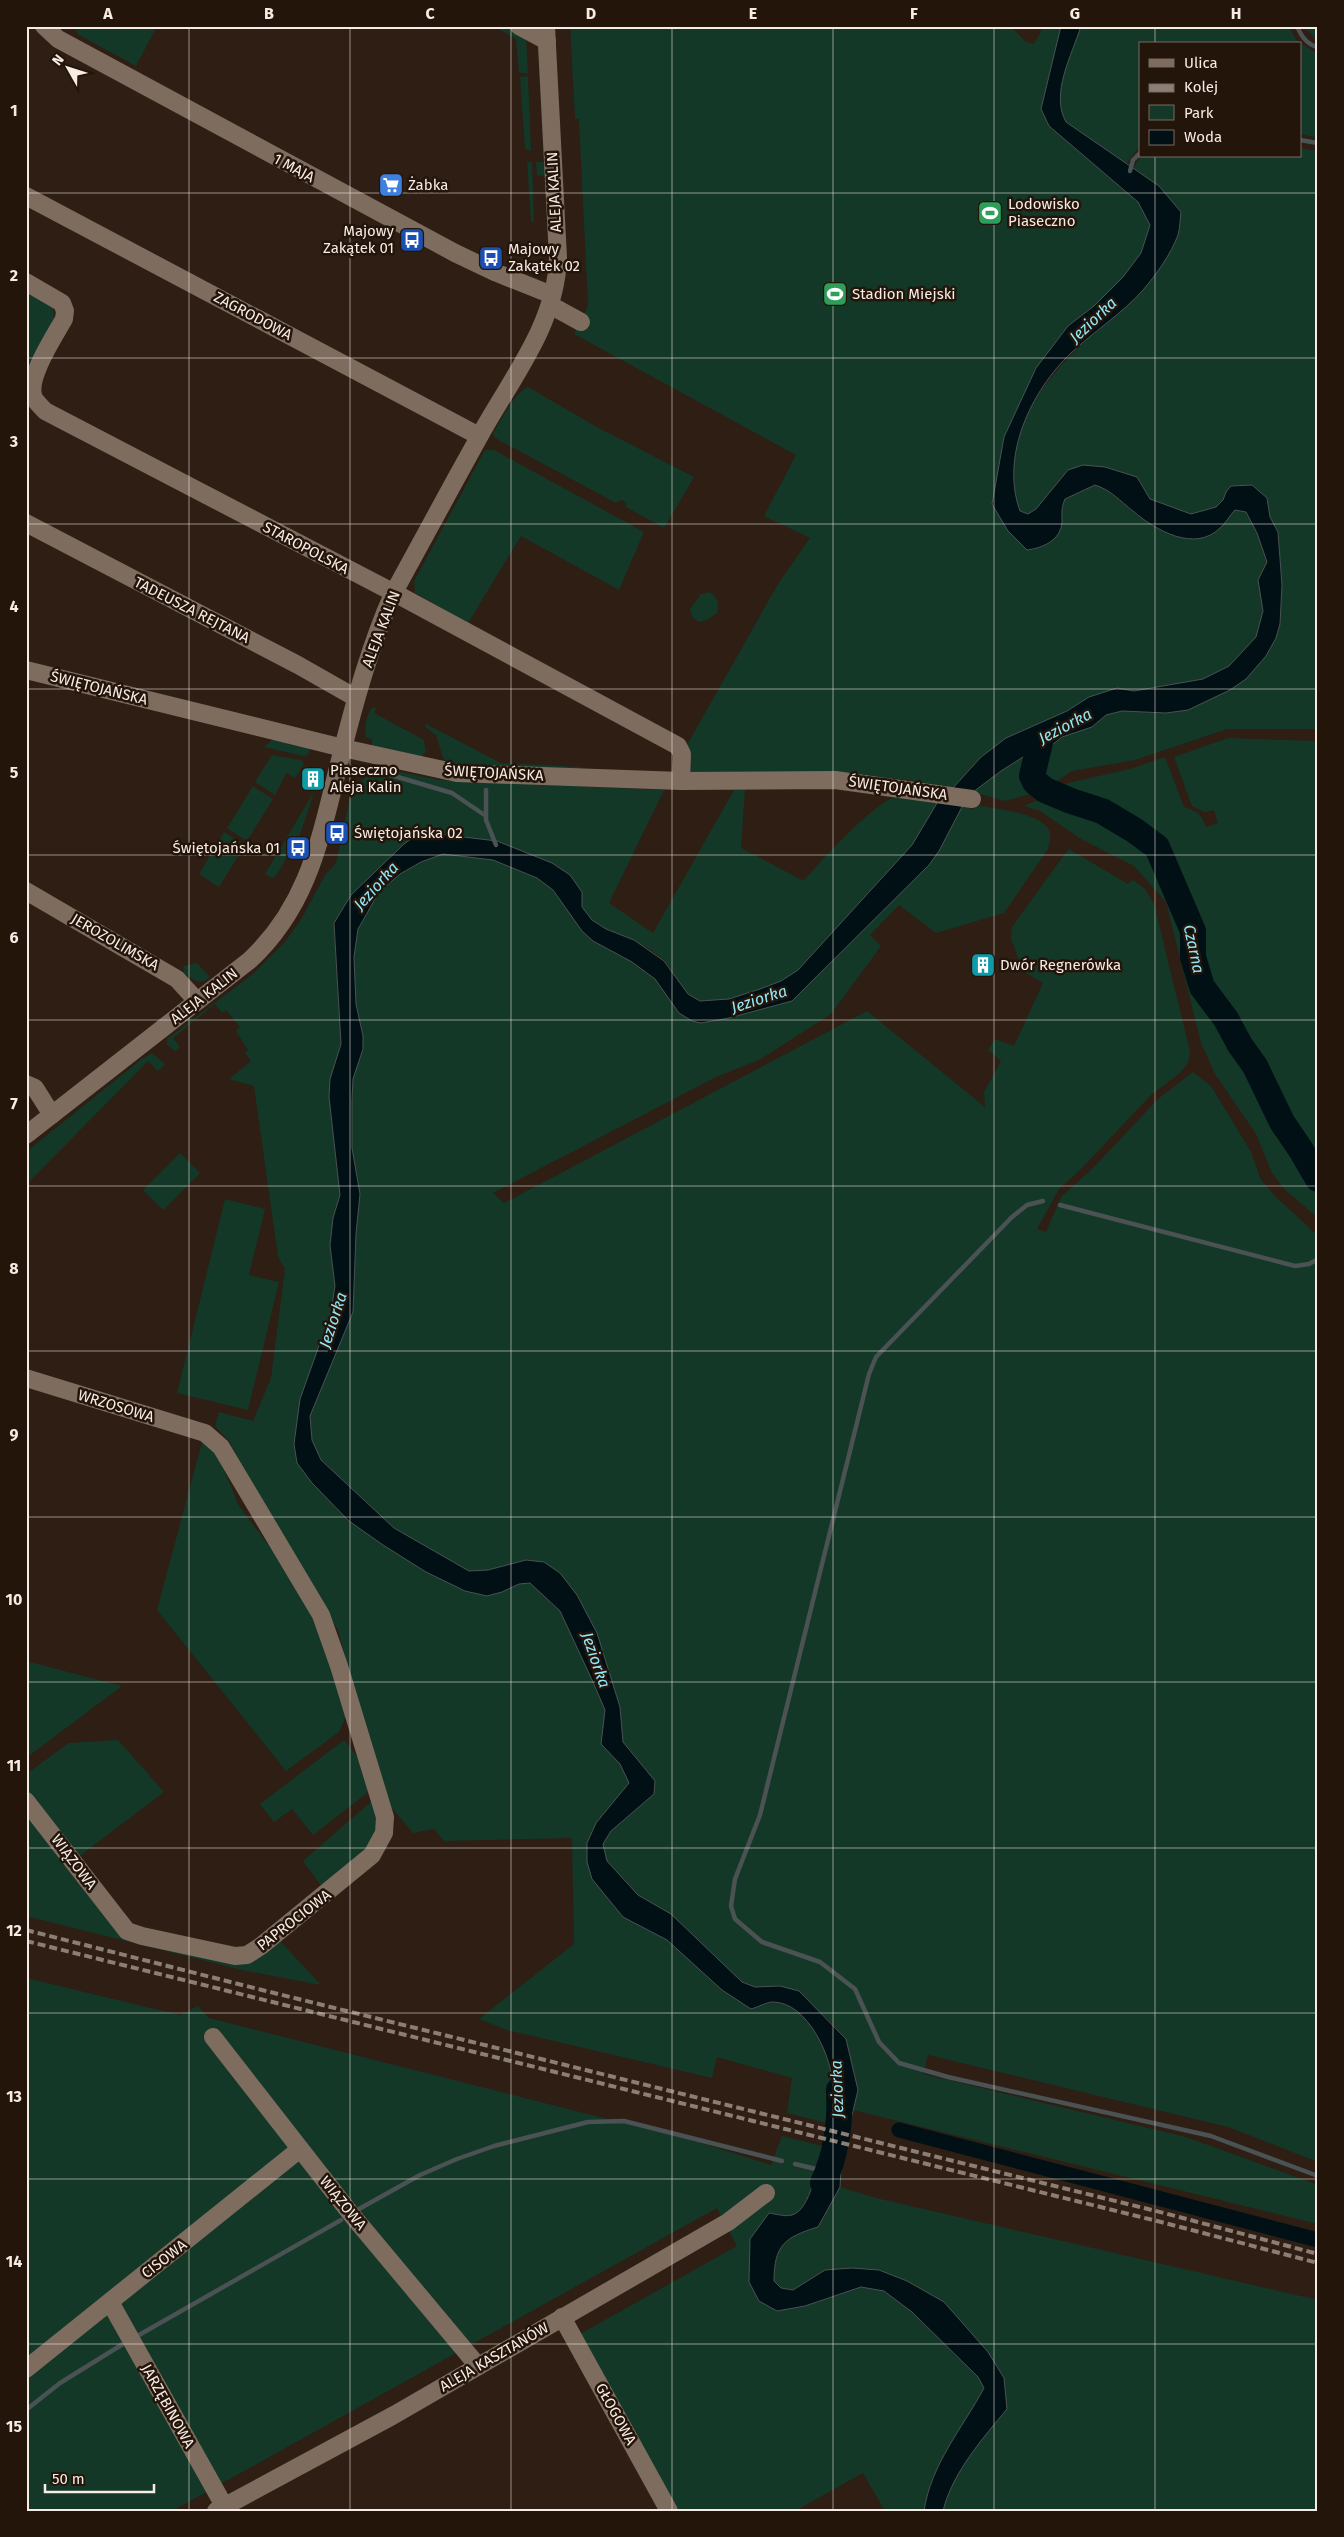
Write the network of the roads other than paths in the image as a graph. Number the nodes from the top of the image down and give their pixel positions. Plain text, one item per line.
1 (44, 26) edge
2 (518, 26) edge
3 (547, 34) edge
4 (26, 196) edge
5 (26, 282) edge
6 (551, 300) junction
7 (581, 322) dead end
8 (479, 436) junction
9 (26, 523) edge
10 (394, 594) junction
11 (26, 670) edge
12 (356, 698) junction
13 (343, 748) junction
14 (681, 781) junction
15 (972, 799) dead end
16 (26, 891) edge
17 (197, 1001) junction
18 (26, 1084) edge
19 (52, 1115) junction
20 (26, 1135) edge
21 (26, 1378) edge
22 (206, 1433) joint
23 (26, 1801) edge
24 (121, 1923) joint
25 (213, 2037) dead end
26 (300, 2149) junction
27 (766, 2193) dead end
28 (110, 2302) junction
29 (562, 2317) junction
30 (478, 2366) junction
31 (26, 2368) edge
32 (222, 2509) edge
33 (669, 2511) edge

1 - 6 street, 1 MAJA
2 - 3 street
3 - 6 street, ALEJA KALIN
4 - 8 street, ZAGRODOWA
5 - 10 street, STAROPOLSKA
6 - 7 street, 1 MAJA
6 - 8 street, ALEJA KALIN
8 - 10 street, ALEJA KALIN
9 - 12 street, TADEUSZA REJTANA
10 - 12 street, ALEJA KALIN
10 - 14 street, STAROPOLSKA
11 - 13 street, ŚWIĘTOJAŃSKA
12 - 13 street, ALEJA KALIN
13 - 14 street, ŚWIĘTOJAŃSKA
13 - 17 street, ALEJA KALIN
14 - 15 street, ŚWIĘTOJAŃSKA
16 - 17 street, JEROZOLIMSKA
17 - 19 street, ALEJA KALIN
18 - 19 street
19 - 20 street, ALEJA KALIN
21 - 22 street, WRZOSOWA
22 - 24 street, PAPROCIOWA
23 - 24 street, WIĄZOWA
25 - 26 street, WIĄZOWA
26 - 28 street, CISOWA
26 - 30 street, WIĄZOWA
27 - 29 street, ALEJA KASZTANÓW
28 - 31 street, CISOWA
28 - 32 street, JARZĘBINOWA
29 - 30 street, ALEJA KASZTANÓW
29 - 33 street, GŁOGOWA
30 - 32 street, ALEJA KASZTANÓW

